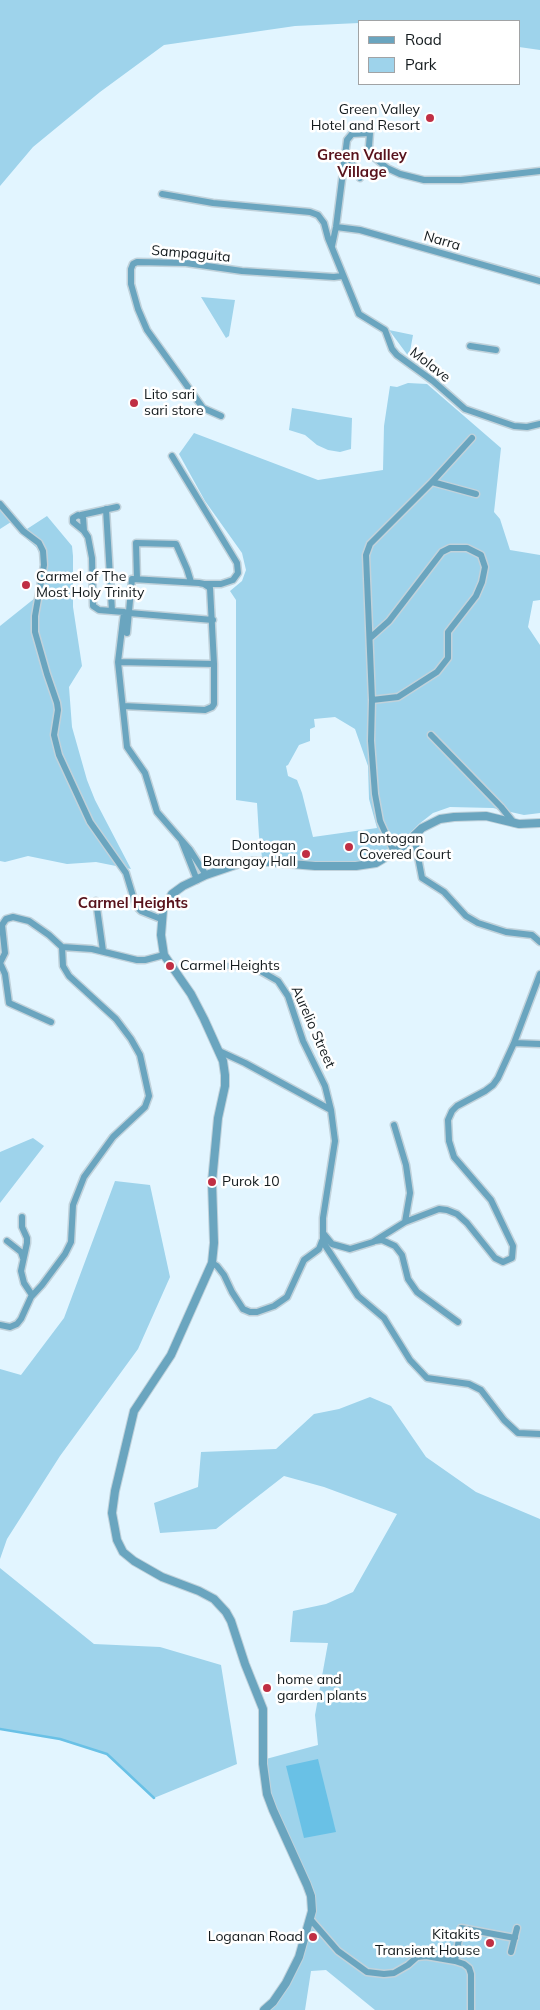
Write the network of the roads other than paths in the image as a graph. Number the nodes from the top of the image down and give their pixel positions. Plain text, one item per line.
1 (346, 152) junction
2 (540, 171) edge
3 (360, 178) dead end
4 (162, 194) dead end
5 (336, 227) junction
6 (330, 238) junction
7 (342, 276) junction
8 (540, 281) edge
9 (470, 346) dead end
10 (496, 350) dead end
11 (221, 416) dead end
12 (540, 424) edge
13 (472, 438) dead end
14 (172, 456) dead end
15 (432, 482) junction
16 (476, 494) dead end
17 (0, 504) edge
18 (117, 507) dead end
19 (106, 509) junction
20 (81, 515) junction
21 (84, 530) junction
22 (137, 579) junction
23 (191, 582) junction
24 (204, 584) junction
25 (112, 611) junction
26 (130, 613) junction
27 (213, 620) junction
28 (370, 638) junction
29 (120, 662) junction
30 (214, 664) junction
31 (372, 700) junction
32 (123, 706) junction
33 (431, 735) dead end
34 (514, 823) junction
35 (540, 823) edge
36 (414, 836) junction
37 (181, 839) junction
38 (394, 852) junction
39 (206, 874) junction
40 (197, 880) junction
41 (96, 901) dead end
42 (161, 919) junction
43 (540, 942) edge
44 (62, 947) junction
45 (103, 951) junction
46 (164, 955) junction
47 (0, 963) edge
48 (224, 966) dead end
49 (540, 974) edge
50 (51, 1022) dead end
51 (514, 1043) junction
52 (540, 1044) edge
53 (219, 1051) junction
54 (331, 1110) junction
55 (394, 1125) dead end
56 (22, 1217) dead end
57 (405, 1222) junction
58 (323, 1237) junction
59 (7, 1241) dead end
60 (374, 1242) junction
61 (24, 1258) junction
62 (212, 1263) junction
63 (32, 1294) junction
64 (458, 1322) dead end
65 (0, 1325) edge
66 (540, 1434) edge
67 (310, 1920) junction
68 (517, 1928) dead end
69 (515, 1938) junction
70 (511, 1952) dead end
71 (455, 1961) junction
72 (264, 2010) edge
73 (471, 2010) edge

1 - 2 street
1 - 3 street
1 - 5 street
4 - 6 street
5 - 6 street
5 - 8 street, Narra
6 - 7 street, Molave
7 - 11 street, Sampaguita
7 - 12 street, Molave
9 - 10 street
13 - 15 street
14 - 24 street
15 - 16 street
15 - 28 street
17 - 42 street
18 - 19 street
19 - 20 street
19 - 25 street
20 - 21 street
20 - 21 street
21 - 25 street
22 - 23 street
22 - 23 street
22 - 26 street
23 - 24 street
24 - 27 street
25 - 29 street
26 - 27 street
26 - 29 street
27 - 30 street
28 - 31 street
28 - 31 street
29 - 30 street
29 - 32 street
30 - 32 street
31 - 38 street
32 - 37 street
33 - 34 street
34 - 35 street
34 - 36 street
36 - 38 street
36 - 43 street
37 - 39 street
37 - 40 street
38 - 39 street
39 - 40 street
40 - 42 street
41 - 45 street
42 - 46 street
44 - 45 street
44 - 47 street
44 - 63 street
45 - 46 street
46 - 53 street
47 - 50 street
48 - 54 street, Aurelio Street
49 - 51 street
51 - 52 street
51 - 57 street
53 - 54 street
53 - 62 street
54 - 58 street, Aurelio Street
55 - 57 street
56 - 61 street
57 - 60 street
58 - 60 street
58 - 62 street
58 - 66 street
59 - 61 street
60 - 64 street
61 - 63 street
62 - 67 street
63 - 65 street
67 - 71 street
67 - 72 street
68 - 69 street
69 - 70 street
69 - 71 street
71 - 73 street

